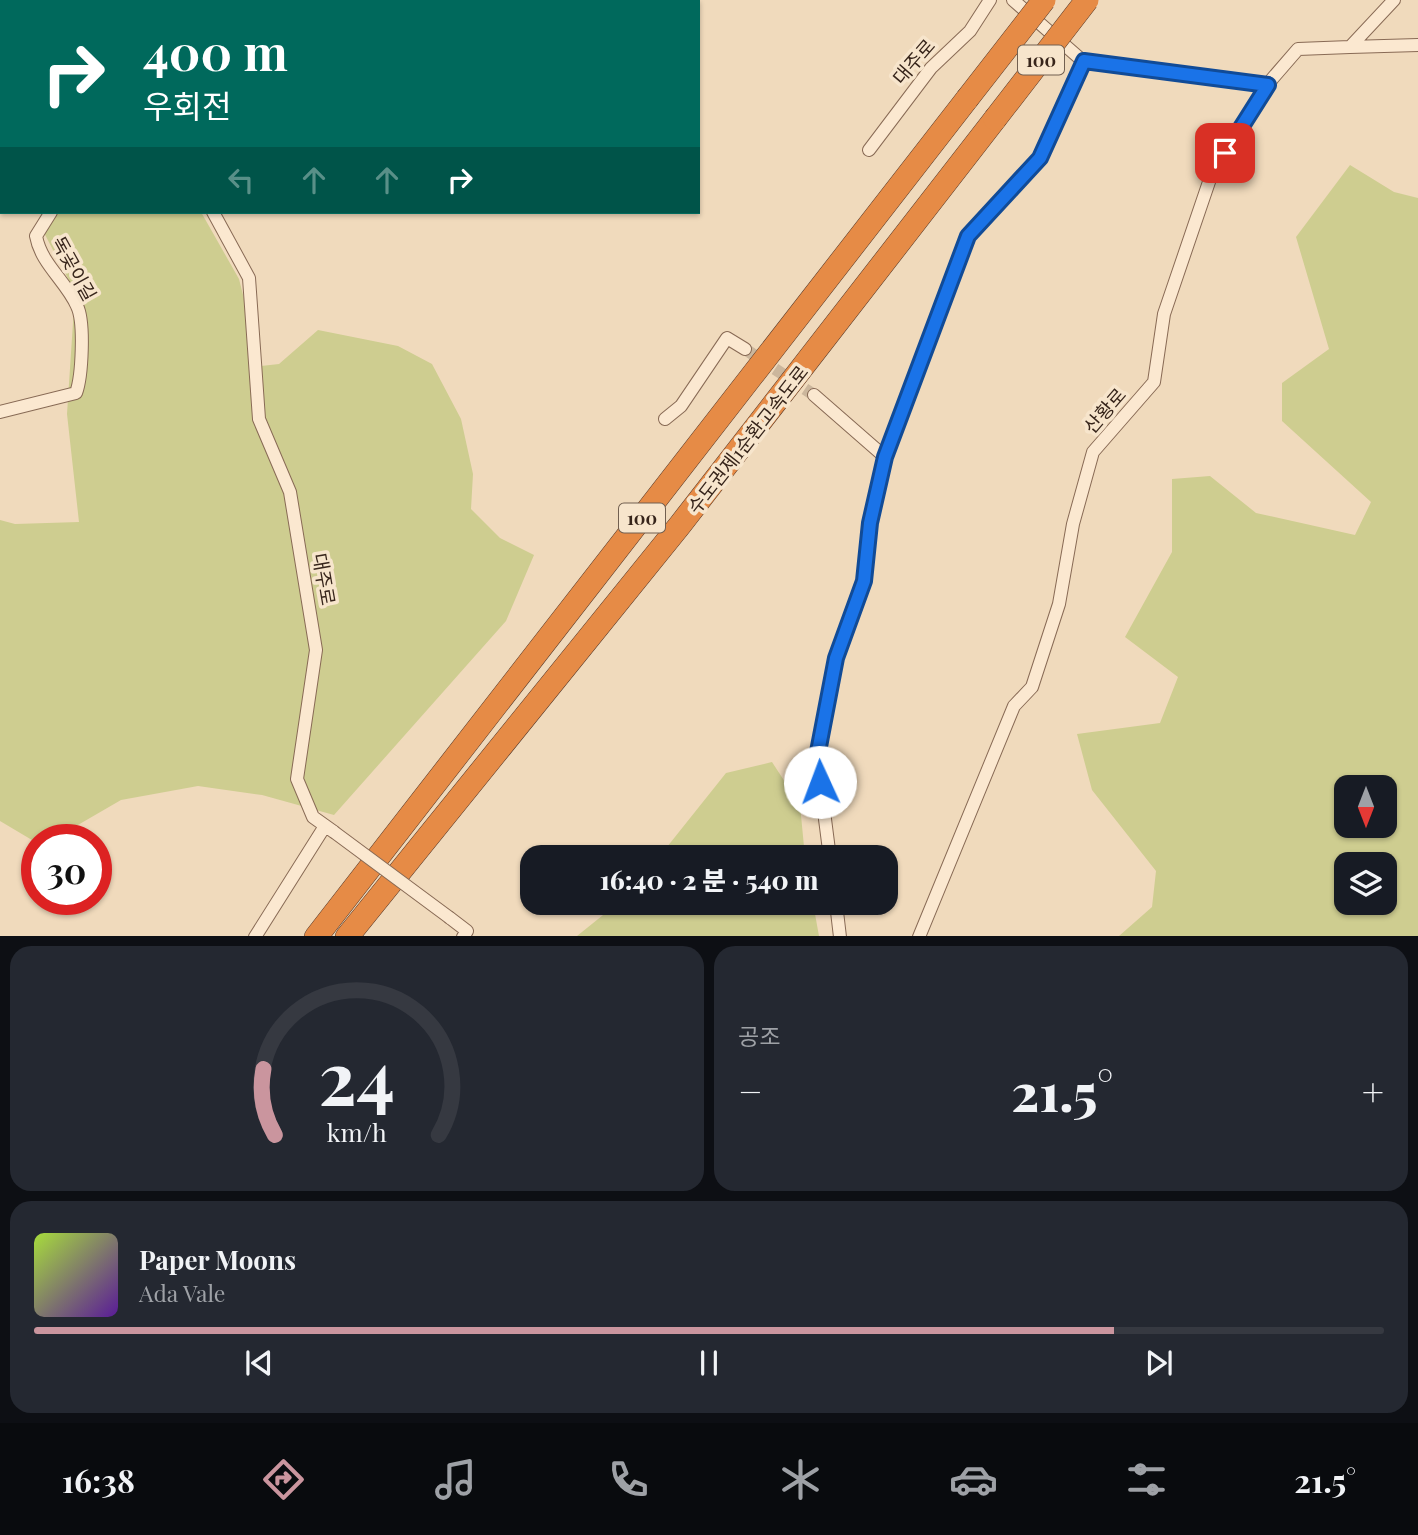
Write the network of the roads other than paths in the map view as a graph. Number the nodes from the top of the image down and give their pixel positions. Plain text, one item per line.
1 (990, 0) edge
2 (1013, 0) edge
3 (1044, 0) edge
4 (1087, 0) edge
5 (1387, 2) edge
6 (1418, 46) edge
7 (1350, 47) junction
8 (1084, 61) junction
9 (1268, 85) junction
10 (869, 149) dead end
11 (50, 214) edge
12 (214, 214) edge
13 (745, 349) tunnel mouth
14 (814, 395) tunnel mouth
15 (0, 412) edge
16 (665, 419) dead end
17 (885, 457) junction
18 (330, 829) junction
19 (828, 845) edge
20 (838, 915) edge
21 (349, 934) edge
22 (255, 936) edge
23 (316, 936) edge
24 (463, 936) edge
25 (841, 936) edge
26 (919, 936) edge

1 - 10 street, 대주로
2 - 8 street
3 - 23 highway, 수도권제1순환고속도로 / 100, bridge
4 - 21 highway, 수도권제1순환고속도로 / 100, bridge
5 - 7 street
6 - 7 street, 산황로
7 - 9 street, 산황로
8 - 9 street
8 - 17 street
9 - 26 street, 산황로
11 - 15 street, 독곶이길
12 - 18 street, 대주로
13 - 16 street
14 - 17 street
17 - 19 street
18 - 22 street
18 - 24 street, 대주로, bridge
20 - 25 street

